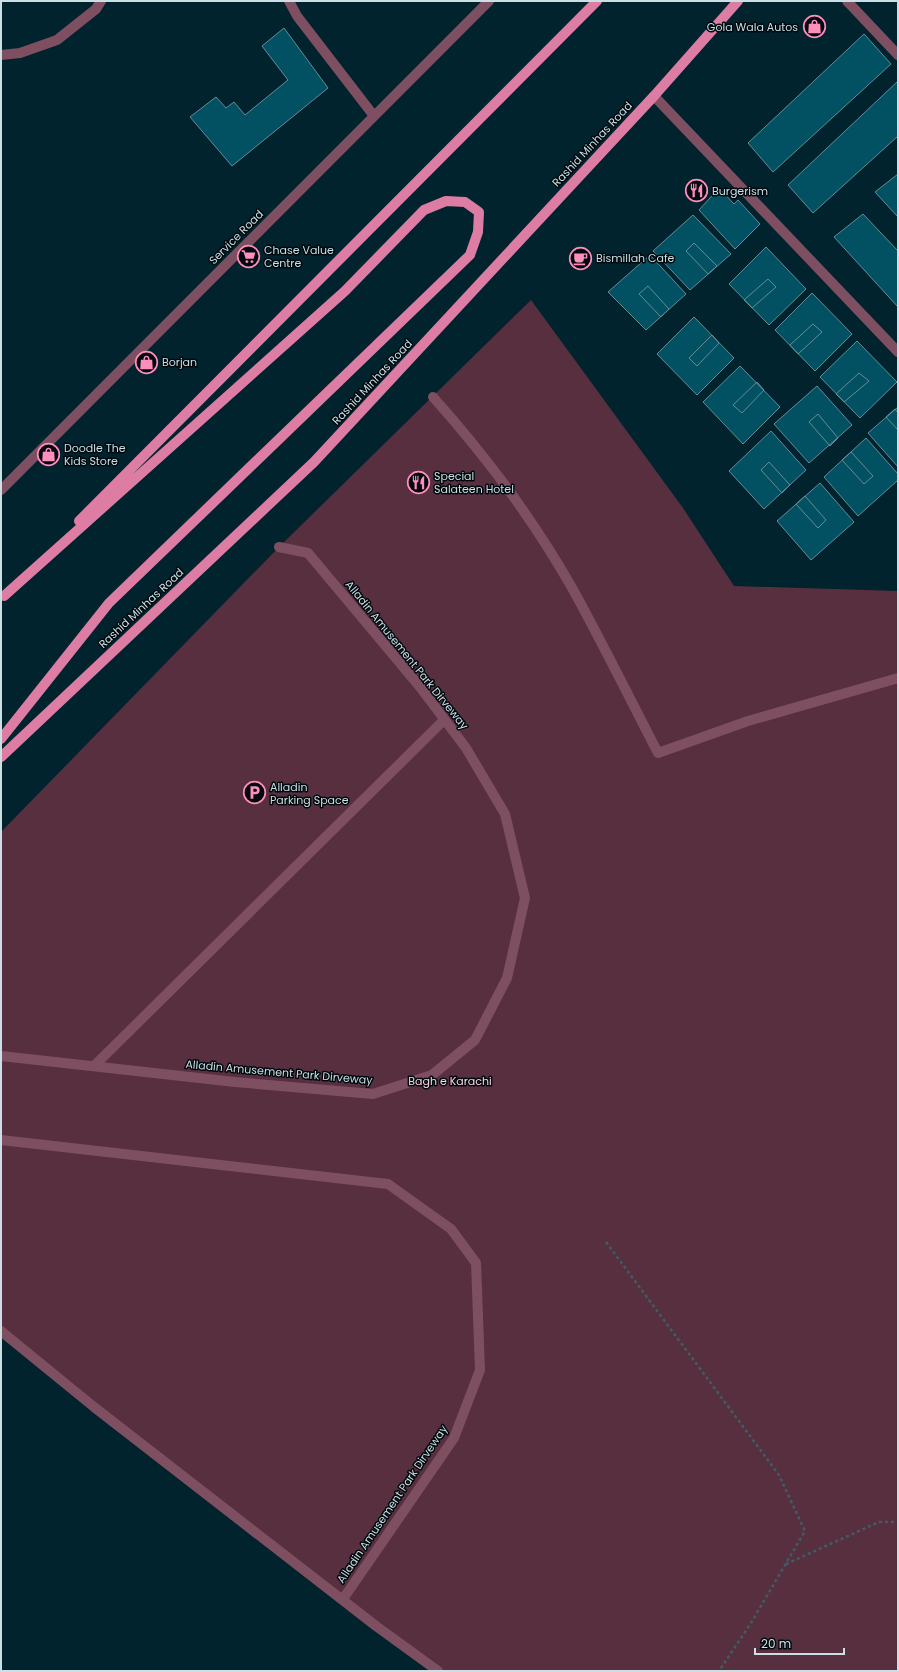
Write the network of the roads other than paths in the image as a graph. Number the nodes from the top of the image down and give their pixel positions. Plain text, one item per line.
1 (101, 1) edge
2 (289, 1) edge
3 (489, 1) edge
4 (597, 1) edge
5 (738, 1) edge
6 (847, 1) edge
7 (1, 55) edge
8 (898, 55) edge
9 (654, 96) junction
10 (374, 116) junction
11 (898, 352) edge
12 (433, 397) dead end
13 (1, 490) edge
14 (279, 547) dead end
15 (2, 597) edge
16 (898, 678) edge
17 (444, 720) junction
18 (1, 739) edge
19 (1, 756) edge
20 (1, 1056) edge
21 (94, 1066) junction
22 (1, 1140) edge
23 (1, 1331) edge
24 (343, 1599) junction
25 (438, 1671) edge

1 - 7 street
2 - 10 street
3 - 10 street, Service Road
4 - 15 main road
5 - 9 main road, Rashid Minhas Road
6 - 8 street
9 - 11 street
9 - 19 main road, Rashid Minhas Road
10 - 13 street, Service Road
12 - 16 street
14 - 17 street, Alladin Amusement Park Dirveway
15 - 18 main road
17 - 21 street
17 - 21 street, Alladin Amusement Park Dirveway
20 - 21 street, Alladin Amusement Park Dirveway
22 - 24 street, Alladin Amusement Park Dirveway
23 - 24 street
24 - 25 street

